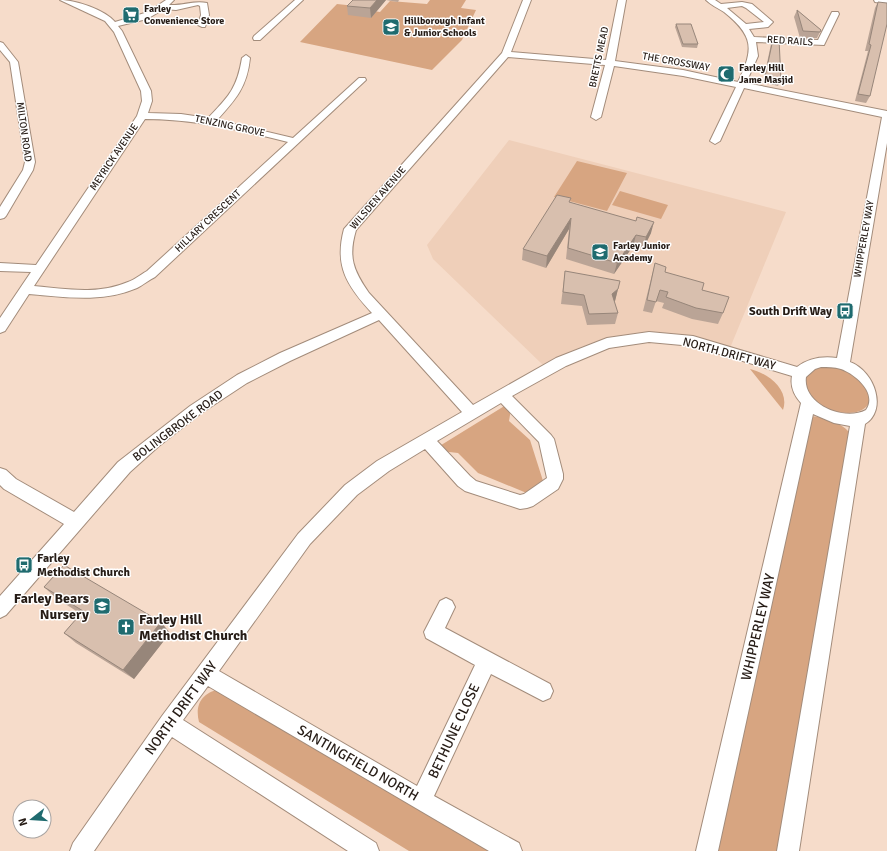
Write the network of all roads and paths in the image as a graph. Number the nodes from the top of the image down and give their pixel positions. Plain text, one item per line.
1 (64, 0) edge
2 (170, 0) edge
3 (299, 0) edge
4 (527, 0) edge
5 (622, 0) edge
6 (710, 0) edge
7 (879, 0) edge
8 (887, 1) edge
9 (720, 6) junction
10 (164, 7) junction
11 (835, 14) dead end
12 (202, 24) dead end
13 (113, 25) junction
14 (743, 27) junction
15 (257, 38) dead end
16 (751, 39) junction
17 (0, 45) edge
18 (506, 54) junction
19 (246, 58) dead end
20 (610, 63) junction
21 (362, 80) dead end
22 (741, 85) junction
23 (887, 115) edge
24 (142, 116) junction
25 (596, 118) dead end
26 (211, 120) junction
27 (295, 141) junction
28 (715, 141) dead end
29 (873, 188) junction
30 (887, 192) edge
31 (0, 216) edge
32 (0, 267) edge
33 (40, 269) junction
34 (26, 290) junction
35 (381, 314) junction
36 (0, 328) edge
37 (843, 365) junction
38 (799, 373) junction
39 (502, 395) junction
40 (808, 402) junction
41 (883, 406) edge
42 (472, 414) junction
43 (858, 420) junction
44 (426, 440) junction
45 (0, 475) edge
46 (76, 522) junction
47 (446, 607) dead end
48 (0, 609) edge
49 (487, 661) junction
50 (205, 674) junction
51 (543, 691) dead end
52 (169, 723) junction
53 (421, 800) junction
54 (80, 851) edge
55 (368, 851) edge
56 (511, 851) edge
57 (708, 851) edge
58 (788, 851) edge

1 - 13 street, MEYRICK AVENUE
2 - 10 street
3 - 15 street
4 - 18 street, WILSDEN AVENUE
5 - 20 street, BRETTS MEAD
6 - 9 street, RED RAILS
7 - 8 main road
9 - 14 street, RED RAILS
9 - 14 street, RED RAILS
10 - 12 street
10 - 13 street
11 - 16 street, RED RAILS
13 - 24 street, MEYRICK AVENUE
14 - 16 street, RED RAILS
16 - 22 street, RED RAILS
17 - 31 street, MILTON ROAD
18 - 20 street, THE CROSSWAY
18 - 35 street, WILSDEN AVENUE
19 - 26 street
20 - 22 street, THE CROSSWAY
20 - 25 street, BRETTS MEAD
21 - 27 street, HILLARY CRESCENT
22 - 23 street, THE CROSSWAY
22 - 28 street, RED RAILS
23 - 29 street, WHIPPERLEY WAY
24 - 26 street, TENZING GROVE
24 - 33 street, MEYRICK AVENUE
26 - 27 street, TENZING GROVE
27 - 34 street, HILLARY CRESCENT
29 - 30 street
29 - 37 street, WHIPPERLEY WAY
32 - 33 street
33 - 34 street, MEYRICK AVENUE
34 - 36 street, MEYRICK AVENUE
35 - 42 street, WILSDEN AVENUE
35 - 46 street, BOLINGBROKE ROAD
37 - 38 street
37 - 41 street
38 - 39 street, NORTH DRIFT WAY
38 - 40 street
39 - 42 street, NORTH DRIFT WAY
39 - 44 street
40 - 43 street
40 - 57 street, WHIPPERLEY WAY
41 - 43 street
42 - 44 street, NORTH DRIFT WAY
43 - 58 street
44 - 50 street, NORTH DRIFT WAY
45 - 46 street
46 - 48 street, BOLINGBROKE ROAD
47 - 49 street
49 - 51 street
49 - 53 street, BETHUNE CLOSE
50 - 52 street, NORTH DRIFT WAY
50 - 53 street, SANTINGFIELD NORTH
52 - 54 street, NORTH DRIFT WAY
52 - 55 street
53 - 56 street, SANTINGFIELD NORTH

